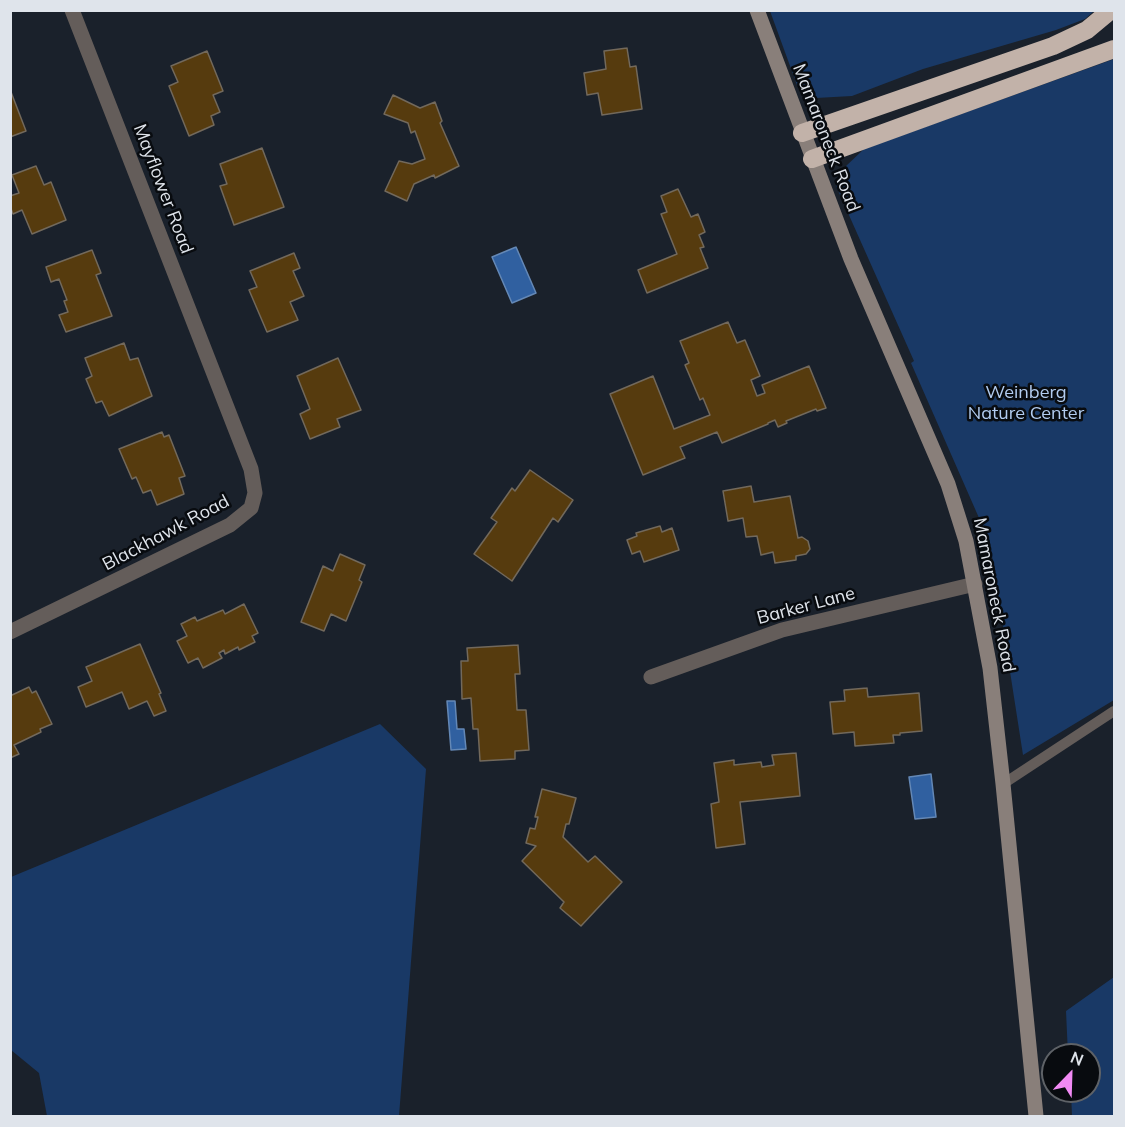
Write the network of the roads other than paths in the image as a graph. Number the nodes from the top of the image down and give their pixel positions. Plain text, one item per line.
1 (72, 10) edge
2 (757, 10) edge
3 (1111, 10) edge
4 (1114, 49) edge
5 (802, 133) junction
6 (812, 159) junction
7 (218, 382) joint
8 (975, 584) junction
9 (10, 632) edge
10 (651, 677) dead end
11 (1114, 711) edge
12 (1004, 784) junction
13 (1036, 1116) edge

1 - 7 street, Mayflower Road
2 - 5 street, Mamaroneck Road
3 - 5 highway
4 - 6 highway
5 - 6 street, Mamaroneck Road
6 - 8 street, Mamaroneck Road
7 - 9 street, Blackhawk Road
8 - 10 street, Barker Lane
8 - 12 street, Mamaroneck Road
11 - 12 lane
12 - 13 street, Mamaroneck Road

